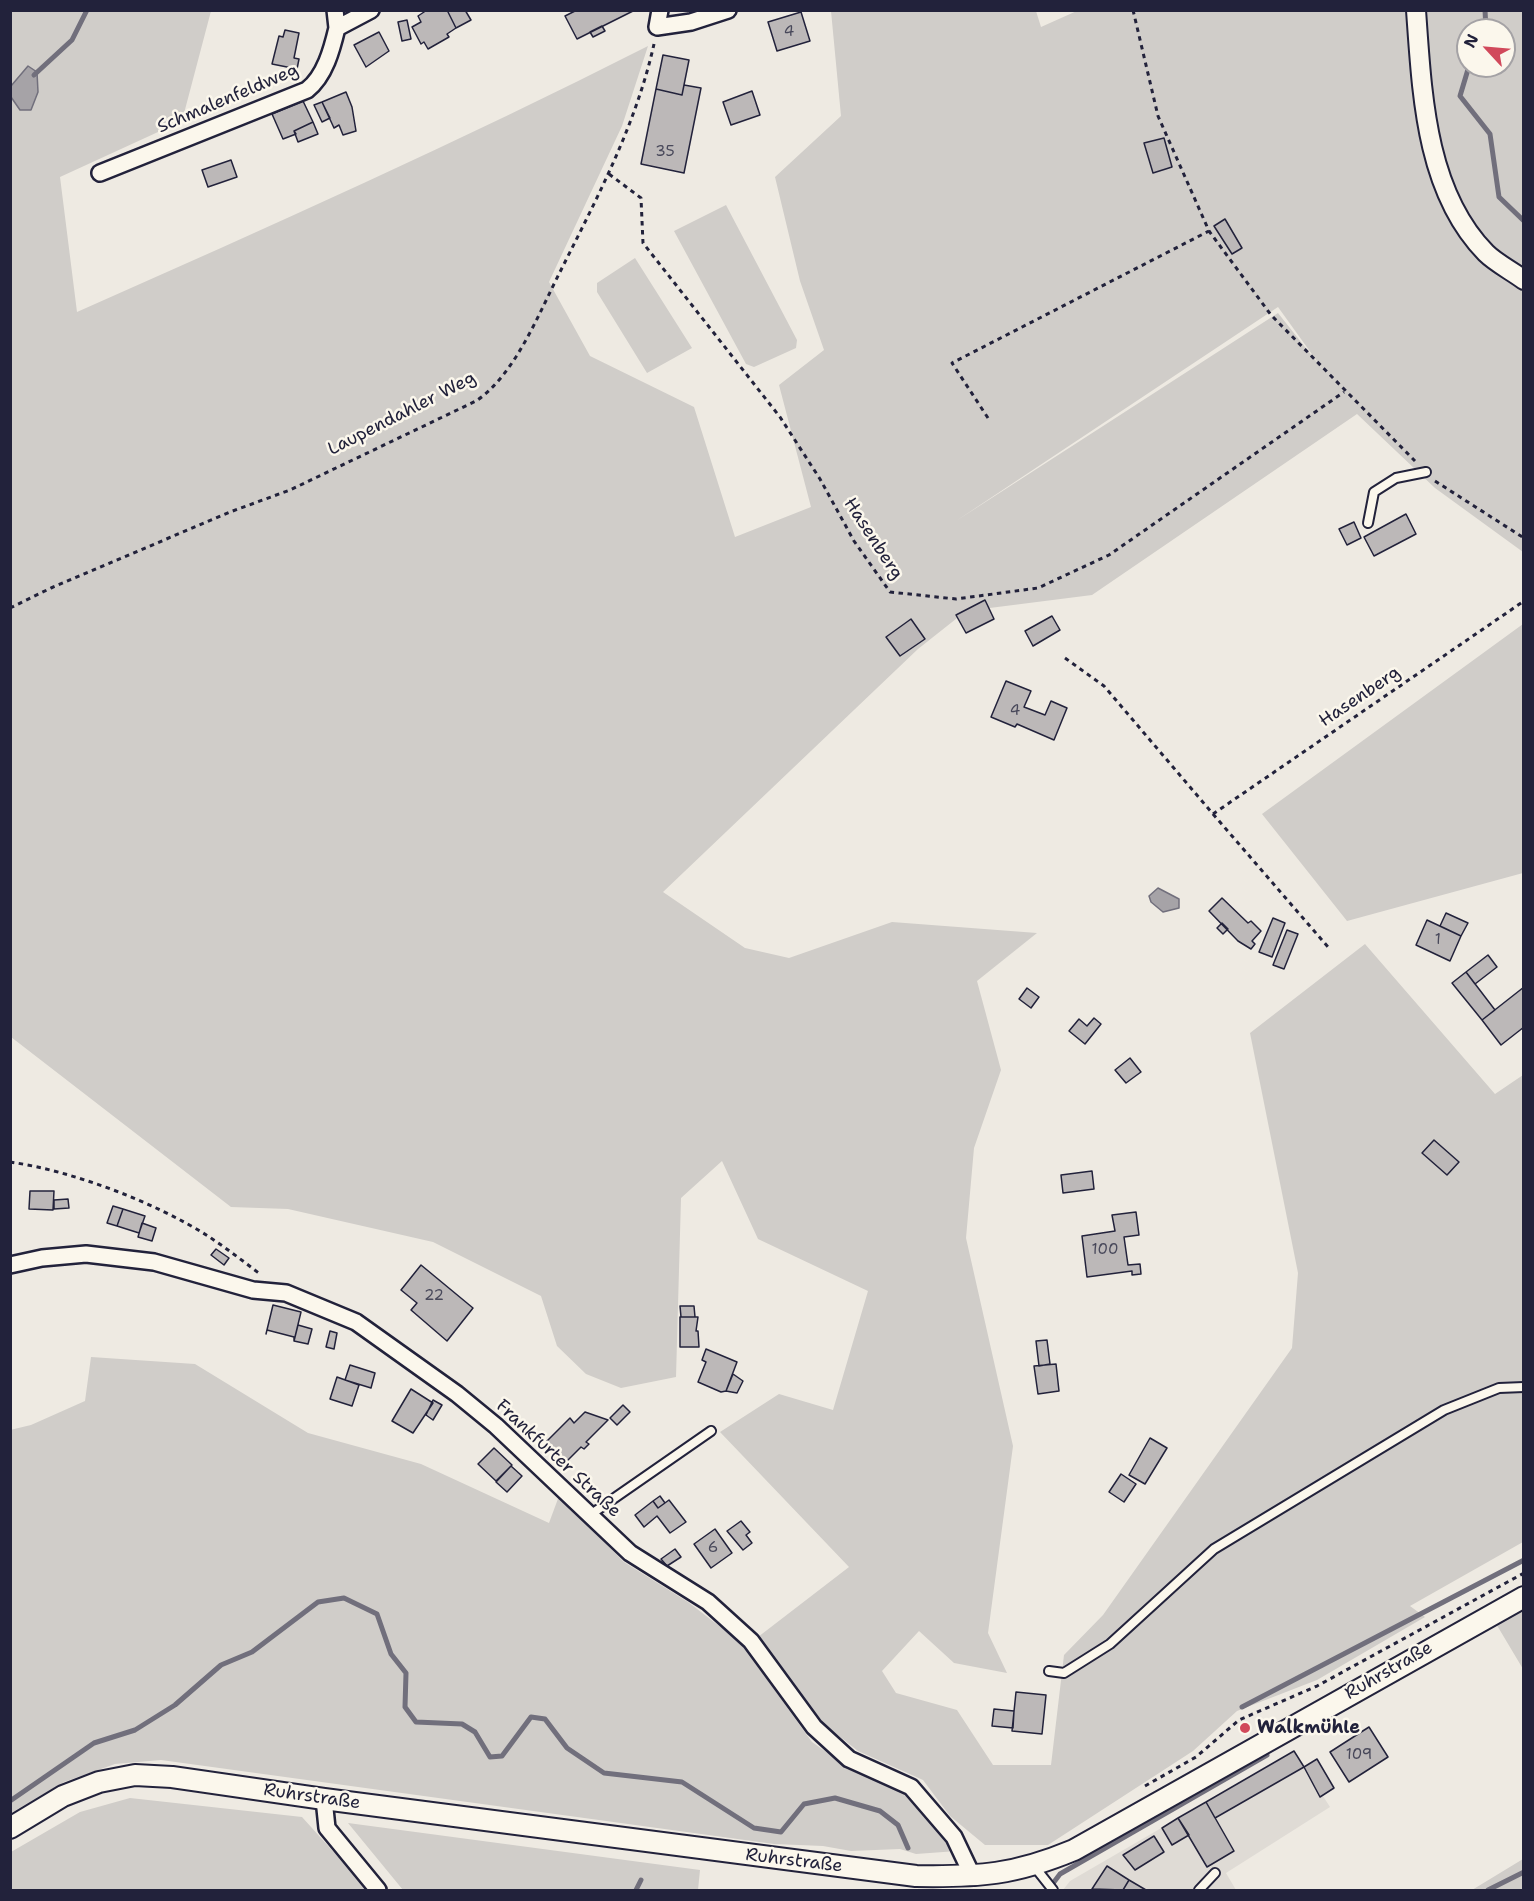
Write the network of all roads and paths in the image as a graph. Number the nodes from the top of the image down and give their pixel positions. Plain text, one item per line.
1 (335, 10) edge
2 (371, 10) edge
3 (660, 10) edge
4 (729, 10) edge
5 (1133, 10) edge
6 (1416, 10) edge
7 (657, 27) junction
8 (337, 28) junction
9 (100, 173) dead end
10 (609, 174) junction
11 (1209, 231) junction
12 (1524, 280) edge
13 (1344, 392) junction
14 (988, 418) dead end
15 (1426, 472) junction
16 (1368, 523) dead end
17 (1524, 538) edge
18 (1524, 601) edge
19 (10, 608) edge
20 (1065, 658) dead end
21 (1213, 814) junction
22 (1328, 947) dead end
23 (10, 1162) edge
24 (10, 1265) edge
25 (286, 1293) junction
26 (1524, 1387) edge
27 (711, 1431) dead end
28 (590, 1515) junction
29 (1524, 1573) edge
30 (1524, 1597) edge
31 (1049, 1671) dead end
32 (1136, 1791) dead end
33 (324, 1800) junction
34 (10, 1828) edge
35 (1215, 1873) dead end
36 (1039, 1874) junction
37 (973, 1877) junction
38 (378, 1890) edge
39 (1053, 1890) edge
40 (1200, 1890) edge

1 - 8 street, Schmalenfeldweg
2 - 8 street
3 - 7 street
4 - 7 street
5 - 11 path
6 - 12 street
7 - 10 path, Laupendahler Weg
8 - 9 street, Schmalenfeldweg
10 - 13 path, Hasenberg
10 - 19 path, Laupendahler Weg
11 - 13 path
11 - 14 path
13 - 15 path
15 - 16 lane
15 - 17 path
18 - 21 path, Hasenberg
20 - 21 path
21 - 22 path
23 - 25 path
24 - 25 street, Frankfurter Straße
25 - 28 street, Frankfurter Straße
26 - 31 lane
27 - 28 lane
28 - 37 street, Frankfurter Straße
29 - 32 path
30 - 36 main road, Ruhrstraße
33 - 34 main road, Ruhrstraße
33 - 37 main road, Ruhrstraße
33 - 38 street
35 - 40 lane
36 - 37 main road, Ruhrstraße
36 - 39 lane

